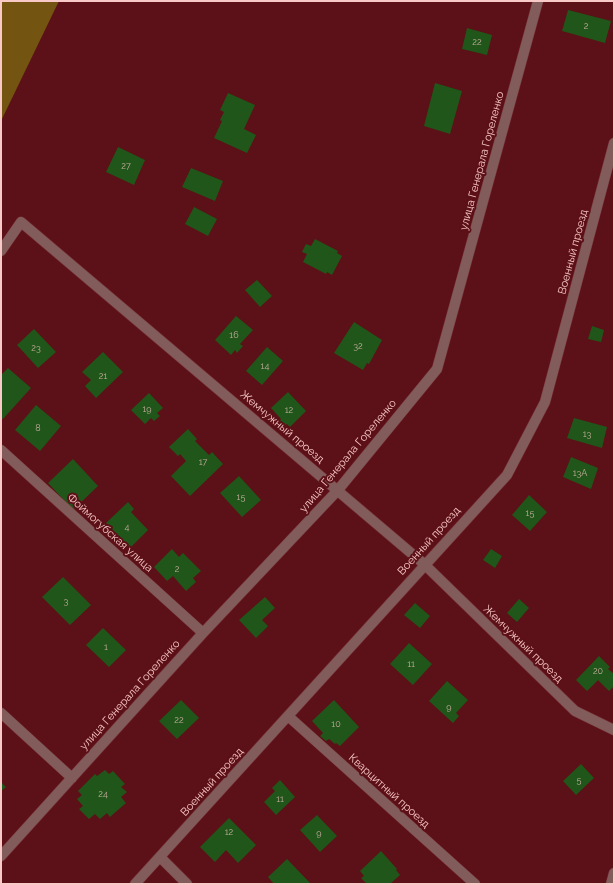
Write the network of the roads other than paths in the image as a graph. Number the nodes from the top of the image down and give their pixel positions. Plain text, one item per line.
1 (538, 1) edge
2 (614, 143) edge
3 (1, 251) edge
4 (1, 450) edge
5 (338, 490) junction
6 (424, 564) junction
7 (203, 633) junction
8 (1, 713) edge
9 (288, 716) junction
10 (614, 730) edge
11 (72, 778) junction
12 (1, 856) edge
13 (160, 857) junction
14 (614, 873) edge
15 (135, 884) edge
16 (187, 884) edge
17 (475, 884) edge
18 (611, 884) edge

1 - 5 street, улица Генерала Гореленко
2 - 6 street, Военный проезд
3 - 5 street, Жемчужный проезд
4 - 7 street, Фоймогубская улица
5 - 6 street, Жемчужный проезд
5 - 7 street, улица Генерала Гореленко
6 - 9 street, Военный проезд
6 - 10 street, Жемчужный проезд
7 - 11 street, улица Генерала Гореленко
8 - 11 street
9 - 13 street, Военный проезд
9 - 17 street, Кварцитный проезд
11 - 12 street, улица Генерала Гореленко
13 - 15 street, Военный проезд
13 - 16 street
14 - 18 street

